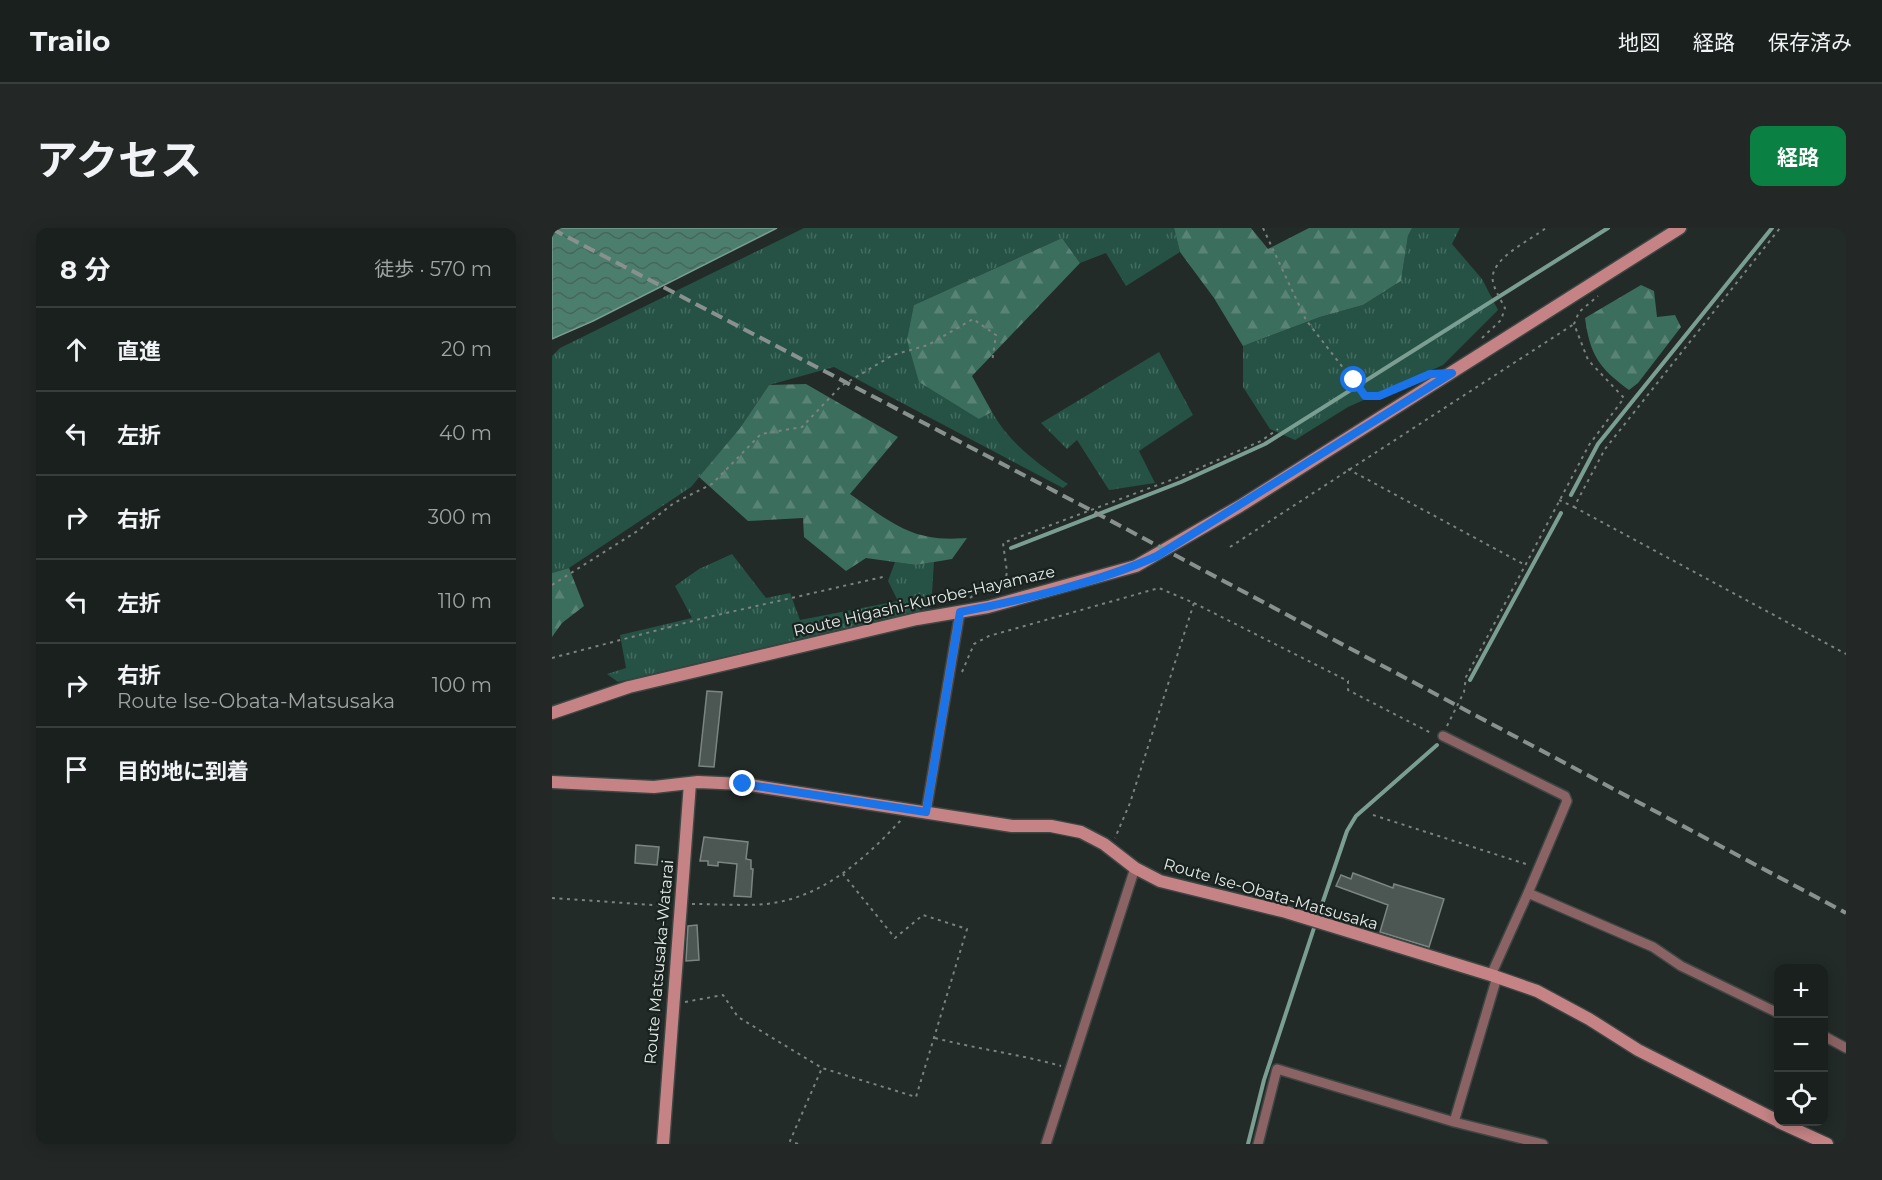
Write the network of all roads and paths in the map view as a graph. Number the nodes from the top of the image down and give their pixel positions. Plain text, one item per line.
1 (1263, 228) edge
2 (1546, 228) edge
3 (1680, 228) edge
4 (1780, 228) edge
5 (1604, 291) dead end
6 (1503, 304) dead end
7 (1574, 324) junction
8 (992, 362) dead end
9 (1420, 378) dead end
10 (1278, 429) dead end
11 (1348, 469) junction
12 (1561, 501) junction
13 (1574, 507) junction
14 (1230, 547) dead end
15 (1525, 565) junction
16 (887, 576) dead end
17 (552, 585) edge
18 (1194, 603) junction
19 (960, 612) junction
20 (1846, 654) edge
21 (552, 658) edge
22 (959, 678) dead end
23 (552, 713) edge
24 (1443, 736) junction
25 (552, 782) edge
26 (690, 783) junction
27 (905, 809) junction
28 (926, 812) junction
29 (1373, 814) dead end
30 (1110, 849) junction
31 (1537, 867) junction
32 (1136, 868) junction
33 (843, 874) junction
34 (1528, 892) junction
35 (552, 898) edge
36 (681, 905) junction
37 (1494, 976) junction
38 (673, 1004) junction
39 (1774, 1011) edge
40 (935, 1038) junction
41 (1828, 1038) edge
42 (1846, 1048) edge
43 (822, 1068) junction
44 (1070, 1069) junction
45 (1774, 1118) edge
46 (1454, 1122) junction
47 (1789, 1126) edge
48 (663, 1144) edge
49 (798, 1144) edge
50 (1046, 1144) edge
51 (1258, 1144) edge
52 (1543, 1144) edge
53 (1827, 1144) edge

1 - 9 path
2 - 6 path
3 - 19 main road, Route Higashi-Kurobe-Hayamaze
4 - 13 path
5 - 7 path
7 - 11 path
7 - 12 path
8 - 17 path
10 - 19 path
11 - 14 path
11 - 15 path
12 - 13 path
12 - 15 path
13 - 20 path
15 - 24 path
16 - 21 path
18 - 22 path
18 - 24 path
18 - 30 path
19 - 23 main road, Route Higashi-Kurobe-Hayamaze
19 - 28 street
24 - 31 street
25 - 26 main road, Route Ise-Obata-Matsusaka
26 - 27 main road, Route Ise-Obata-Matsusaka
26 - 36 main road, Route Matsusaka-Watarai
27 - 28 main road, Route Ise-Obata-Matsusaka
27 - 33 path
28 - 30 main road, Route Ise-Obata-Matsusaka
29 - 31 path
30 - 32 main road, Route Ise-Obata-Matsusaka
31 - 34 street
32 - 37 main road, Route Ise-Obata-Matsusaka
32 - 44 street
33 - 36 path
33 - 40 path
34 - 37 street
34 - 39 street
35 - 36 path
36 - 38 main road, Route Matsusaka-Watarai
37 - 45 main road, Route Ise-Obata-Matsusaka
37 - 46 street
38 - 43 path
38 - 48 main road, Route Matsusaka-Watarai
40 - 43 path
40 - 44 path
41 - 42 street
43 - 49 path
44 - 50 street
46 - 51 street
46 - 52 street
47 - 53 main road, Route Ise-Obata-Matsusaka

